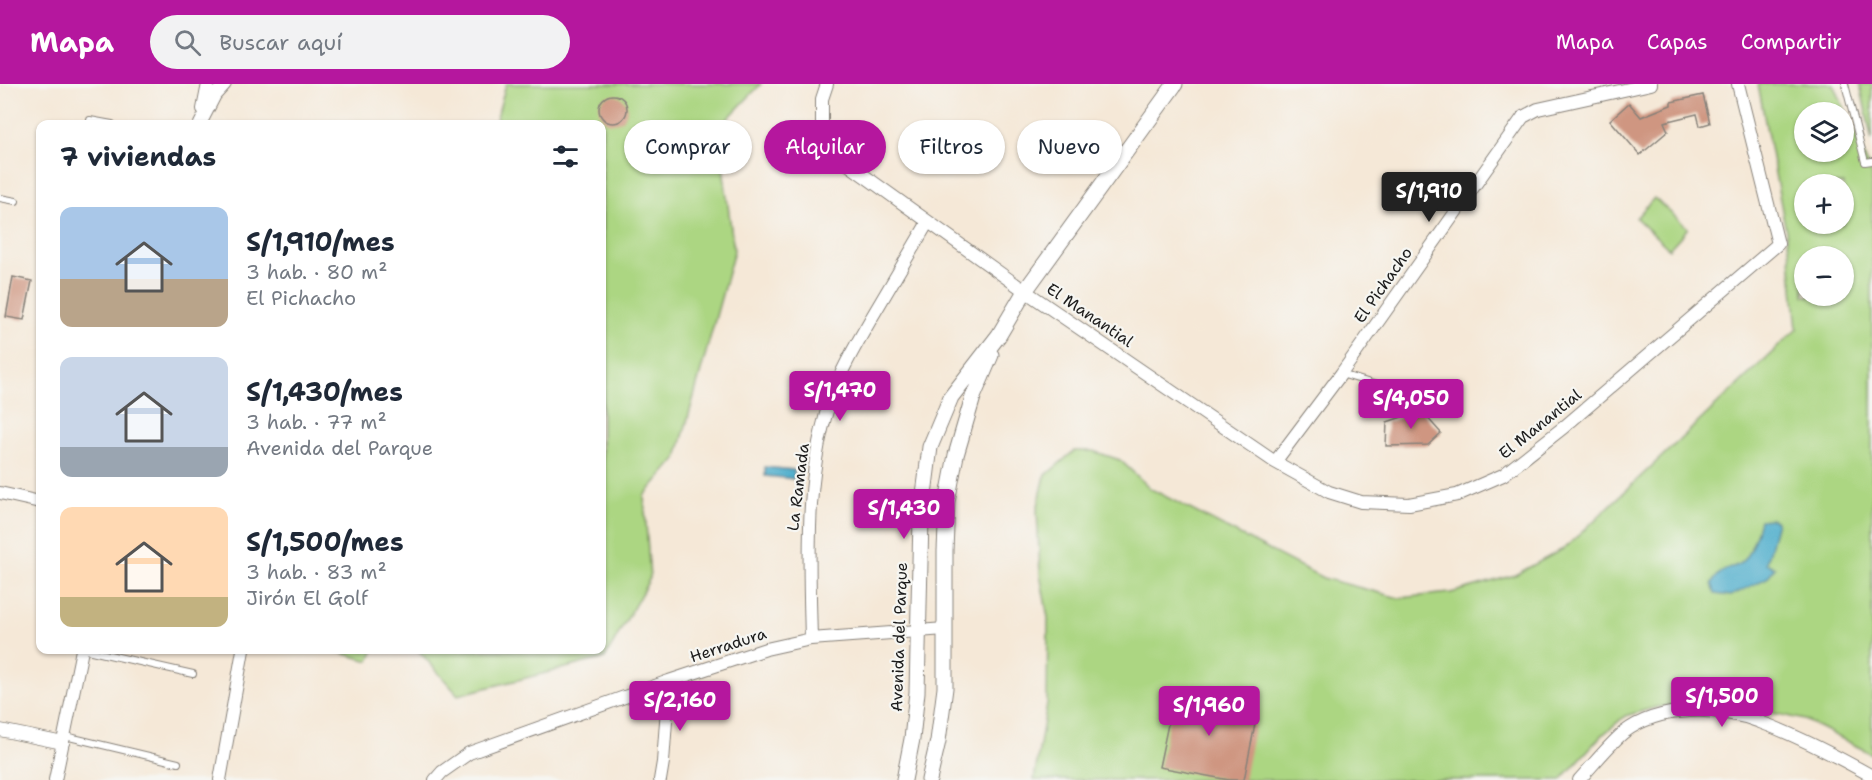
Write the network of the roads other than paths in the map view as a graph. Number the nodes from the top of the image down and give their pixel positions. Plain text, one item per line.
1 (208, 84) edge
2 (225, 84) edge
3 (827, 84) edge
4 (1175, 84) edge
5 (1651, 84) edge
6 (1738, 84) edge
7 (1845, 84) edge
8 (201, 120) edge
9 (202, 120) edge
10 (1872, 161) edge
11 (0, 198) edge
12 (16, 201) dead end
13 (928, 222) junction
14 (1025, 291) junction
15 (999, 335) junction
16 (1341, 374) junction
17 (1400, 392) dead end
18 (1275, 462) junction
19 (0, 493) edge
20 (36, 501) edge
21 (945, 629) junction
22 (918, 631) junction
23 (811, 639) junction
24 (81, 654) edge
25 (105, 654) edge
26 (242, 654) edge
27 (193, 674) dead end
28 (669, 681) junction
29 (0, 730) edge
30 (63, 739) junction
31 (178, 763) dead end
32 (1872, 776) edge
33 (55, 780) edge
34 (220, 780) edge
35 (435, 780) edge
36 (660, 780) edge
37 (903, 780) edge
38 (929, 780) edge
39 (1579, 780) edge

1 - 8 street
2 - 9 street
3 - 13 street, El Manantial
4 - 14 street, Avenida del Parque
5 - 16 street, El Pichacho
6 - 18 street, El Manantial
7 - 10 lane
11 - 12 lane
13 - 14 street, El Manantial
13 - 23 street, La Ramada
14 - 15 street, Avenida del Parque
14 - 18 street, El Manantial
15 - 21 street, Avenida del Parque
15 - 22 street, Avenida del Parque
16 - 17 lane
16 - 18 street, El Pichacho
19 - 20 street
21 - 22 street, Herradura
21 - 38 street, Avenida del Parque
22 - 23 street, Herradura
22 - 37 street, Avenida del Parque
23 - 28 street, Herradura
24 - 30 street
25 - 27 lane
26 - 34 street
28 - 35 street, Herradura
28 - 36 street
29 - 30 street
30 - 31 lane
30 - 33 street
32 - 39 street

